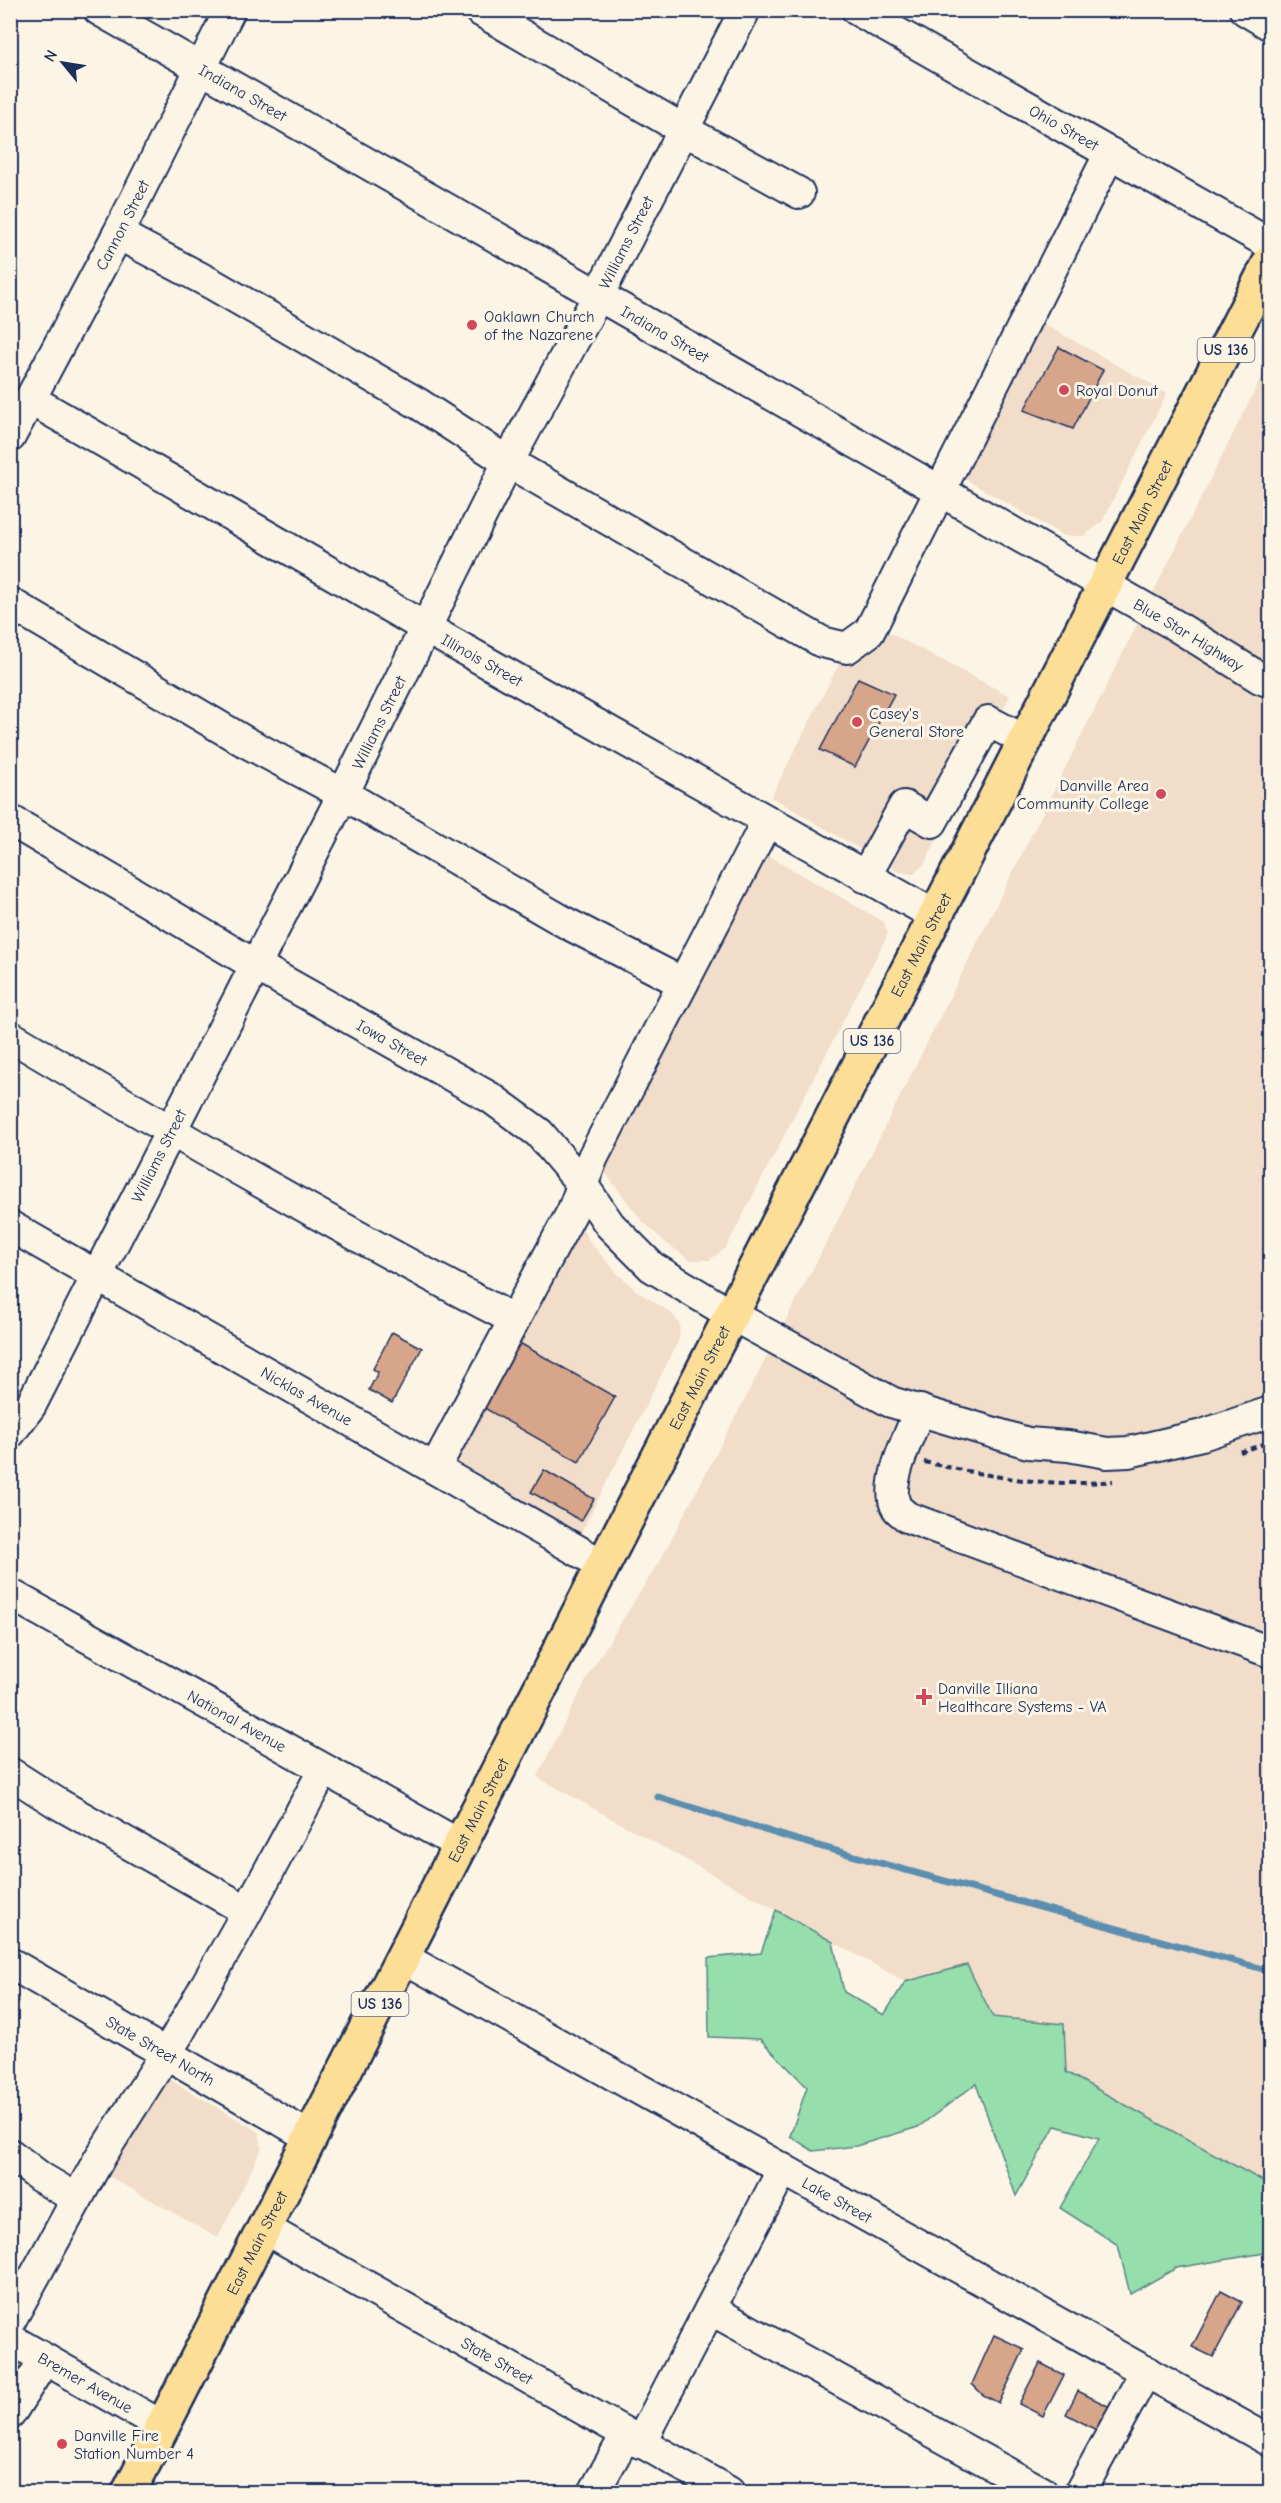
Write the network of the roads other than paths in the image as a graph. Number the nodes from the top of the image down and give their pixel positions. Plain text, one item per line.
1 (99, 10) edge
2 (230, 10) edge
3 (479, 10) edge
4 (745, 10) edge
5 (857, 10) edge
6 (1245, 10) edge
7 (1270, 25) edge
8 (201, 68) junction
9 (684, 130) junction
10 (1110, 153) junction
11 (799, 193) dead end
12 (118, 234) junction
13 (1270, 244) edge
14 (1270, 262) edge
15 (599, 294) junction
16 (30, 399) junction
17 (10, 437) edge
18 (508, 462) junction
19 (939, 490) junction
20 (1106, 585) junction
21 (10, 603) edge
22 (426, 628) junction
23 (1270, 682) edge
24 (1026, 741) junction
25 (343, 794) junction
26 (10, 820) edge
27 (767, 821) junction
28 (865, 877) junction
29 (936, 916) junction
30 (255, 965) junction
31 (683, 983) junction
32 (10, 1036) edge
33 (170, 1131) junction
34 (582, 1184) junction
35 (10, 1226) edge
36 (97, 1275) junction
37 (732, 1315) junction
38 (513, 1319) junction
39 (920, 1410) junction
40 (1270, 1412) edge
41 (10, 1433) edge
42 (435, 1468) junction
43 (603, 1565) junction
44 (10, 1594) edge
45 (1270, 1652) edge
46 (323, 1771) junction
47 (10, 1773) edge
48 (462, 1846) junction
49 (247, 1911) junction
50 (404, 1958) junction
51 (10, 1963) edge
52 (165, 2054) junction
53 (310, 2137) junction
54 (10, 2154) edge
55 (783, 2169) junction
56 (77, 2199) junction
57 (264, 2228) junction
58 (710, 2308) junction
59 (10, 2321) edge
60 (10, 2339) edge
61 (45, 2359) junction
62 (1146, 2371) junction
63 (10, 2414) edge
64 (162, 2426) junction
65 (633, 2439) junction
66 (1270, 2441) edge
67 (129, 2493) edge
68 (594, 2493) edge
69 (729, 2493) edge
70 (1042, 2493) edge
71 (1080, 2493) edge

1 - 8 street, Indiana Street
2 - 8 street, Cannon Street
3 - 9 street
4 - 9 street, Williams Street
5 - 10 street, Ohio Street
6 - 7 street
8 - 12 street, Cannon Street
8 - 15 street, Indiana Street
9 - 11 street
9 - 15 street, Williams Street
10 - 13 street, Ohio Street
10 - 19 street
12 - 16 street, Cannon Street
12 - 18 street
14 - 20 main road, East Main Street / US 136
15 - 18 street, Williams Street
15 - 19 street, Indiana Street
16 - 17 street, Cannon Street
16 - 22 street, Illinois Street
18 - 19 street
18 - 22 street, Williams Street
19 - 20 street, Indiana Street
20 - 23 street, Blue Star Highway
20 - 24 main road, East Main Street / US 136
21 - 25 street
22 - 25 street, Williams Street
22 - 27 street, Illinois Street
24 - 28 street
24 - 29 main road, East Main Street / US 136
25 - 30 street, Williams Street
25 - 31 street
26 - 30 street, Iowa Street
27 - 28 street, Illinois Street
27 - 31 street
28 - 29 street, Illinois Street
29 - 37 main road, East Main Street / US 136
30 - 33 street, Williams Street
30 - 34 street, Iowa Street
31 - 34 street
32 - 33 street
33 - 36 street, Williams Street
33 - 38 street
34 - 37 street, Iowa Street
34 - 38 street
35 - 36 street, Nicklas Avenue
36 - 41 street, Williams Street
36 - 42 street, Nicklas Avenue
37 - 39 street, Iowa Street
37 - 43 main road, East Main Street / US 136
38 - 42 street
39 - 40 street, Iowa Street
39 - 45 street
42 - 43 street, Nicklas Avenue
43 - 48 main road, East Main Street / US 136
44 - 46 street, National Avenue
46 - 48 street, National Avenue
46 - 49 street
47 - 49 street
48 - 50 main road, East Main Street / US 136
49 - 52 street
50 - 53 main road, East Main Street / US 136
50 - 55 street, Lake Street
51 - 52 street, State Street North
52 - 53 street, State Street North
52 - 56 street
53 - 57 main road, East Main Street / US 136
54 - 56 street
55 - 58 street
55 - 62 street, Lake Street
56 - 59 street
57 - 64 main road, East Main Street / US 136
57 - 65 street, State Street
58 - 65 street
58 - 70 street
60 - 61 street, Bremer Avenue
61 - 63 street
61 - 64 street, Bremer Avenue
62 - 66 street, Lake Street
62 - 71 street
64 - 67 main road, East Main Street / US 136
65 - 68 street
65 - 69 street, State Street

